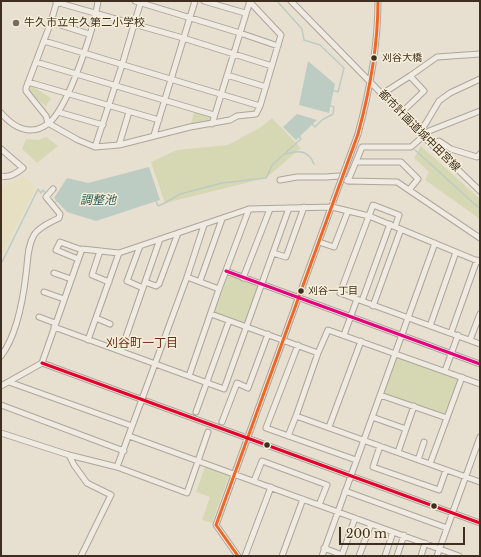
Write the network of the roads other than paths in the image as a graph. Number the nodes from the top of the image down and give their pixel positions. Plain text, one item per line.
1 (56, 1) edge
2 (98, 1) edge
3 (195, 1) edge
4 (204, 1) edge
5 (249, 1) edge
6 (291, 1) edge
7 (378, 1) edge
8 (139, 2) edge
9 (96, 13) junction
10 (246, 13) junction
11 (189, 18) junction
12 (51, 22) junction
13 (134, 24) junction
14 (240, 33) junction
15 (89, 34) junction
16 (183, 38) junction
17 (44, 41) junction
18 (278, 46) junction
19 (83, 54) junction
20 (233, 54) junction
21 (480, 54) edge
22 (36, 62) junction
23 (122, 65) junction
24 (272, 66) junction
25 (76, 74) junction
26 (227, 75) junction
27 (410, 76) junction
28 (480, 79) edge
29 (171, 80) junction
30 (28, 82) junction
31 (371, 82) junction
32 (115, 85) junction
33 (266, 87) junction
34 (68, 93) junction
35 (382, 94) junction
36 (220, 95) junction
37 (165, 99) junction
38 (109, 106) junction
39 (260, 106) junction
40 (480, 111) edge
41 (58, 112) junction
42 (129, 112) junction
43 (1, 113) edge
44 (401, 113) junction
45 (214, 115) junction
46 (158, 120) junction
47 (48, 123) junction
48 (212, 124) junction
49 (103, 125) junction
50 (419, 132) junction
51 (154, 135) junction
52 (424, 136) junction
53 (119, 144) junction
54 (431, 144) junction
55 (95, 147) junction
56 (1, 149) edge
57 (480, 154) edge
58 (356, 162) junction
59 (1, 176) edge
60 (280, 180) dead end
61 (348, 181) junction
62 (53, 189) dead end
63 (409, 190) junction
64 (480, 192) edge
65 (332, 204) junction
66 (304, 207) junction
67 (289, 208) junction
68 (249, 209) junction
69 (270, 209) junction
70 (348, 210) junction
71 (369, 216) junction
72 (222, 219) junction
73 (390, 224) junction
74 (204, 225) junction
75 (395, 227) junction
76 (402, 229) junction
77 (178, 233) junction
78 (160, 238) junction
79 (480, 238) edge
80 (319, 242) junction
81 (435, 243) junction
82 (140, 246) junction
83 (82, 250) junction
84 (100, 251) junction
85 (119, 252) junction
86 (456, 252) junction
87 (273, 253) junction
88 (78, 259) junction
89 (478, 261) edge
90 (226, 271) junction
91 (54, 273) dead end
92 (187, 277) junction
93 (243, 278) junction
94 (71, 279) junction
95 (200, 281) junction
96 (109, 282) junction
97 (145, 282) junction
98 (262, 285) junction
99 (143, 288) junction
100 (219, 289) junction
101 (44, 292) dead end
102 (299, 298) junction
103 (64, 299) junction
104 (359, 300) junction
105 (373, 306) junction
106 (211, 314) junction
107 (480, 314) edge
108 (39, 316) dead end
109 (351, 317) junction
110 (96, 318) junction
111 (408, 318) junction
112 (229, 321) junction
113 (110, 324) dead end
114 (54, 325) junction
115 (430, 326) junction
116 (247, 327) junction
117 (451, 333) junction
118 (268, 334) junction
119 (344, 335) junction
120 (401, 335) junction
121 (458, 336) junction
122 (88, 340) junction
123 (283, 340) junction
124 (470, 340) junction
125 (362, 341) junction
126 (480, 344) edge
127 (298, 345) junction
128 (121, 351) junction
129 (318, 353) junction
130 (395, 353) junction
131 (452, 354) junction
132 (1, 356) edge
133 (42, 363) junction
134 (155, 364) junction
135 (480, 364) edge
136 (445, 371) junction
137 (188, 376) junction
138 (462, 377) junction
139 (9, 382) junction
140 (206, 382) junction
141 (480, 384) edge
142 (1, 386) edge
143 (380, 394) junction
144 (141, 400) junction
145 (1, 405) edge
146 (414, 406) junction
147 (196, 412) dead end
148 (296, 416) junction
149 (372, 417) junction
150 (447, 418) junction
151 (222, 422) dead end
152 (132, 426) junction
153 (329, 428) junction
154 (406, 429) junction
155 (208, 432) dead end
156 (1, 433) edge
157 (129, 436) junction
158 (288, 436) junction
159 (480, 436) edge
160 (248, 438) junction
161 (364, 440) junction
162 (424, 442) dead end
163 (380, 446) junction
164 (124, 451) junction
165 (398, 452) junction
166 (69, 455) junction
167 (356, 460) junction
168 (418, 460) junction
169 (198, 461) junction
170 (430, 464) junction
171 (117, 467) junction
172 (446, 470) junction
173 (234, 474) junction
174 (351, 476) junction
175 (465, 477) junction
176 (254, 481) junction
177 (480, 482) edge
178 (271, 487) junction
179 (345, 491) junction
180 (303, 499) junction
181 (319, 505) junction
182 (337, 512) junction
183 (452, 513) junction
184 (355, 518) junction
185 (480, 523) edge
186 (371, 524) junction
187 (447, 528) junction
188 (393, 532) junction
189 (404, 535) junction
190 (425, 543) junction
191 (324, 548) junction
192 (439, 548) junction
193 (81, 556) edge
194 (238, 556) edge
195 (245, 556) edge
196 (282, 556) edge
197 (322, 556) edge
198 (359, 556) edge
199 (385, 556) edge
200 (397, 556) edge
201 (421, 556) edge
202 (437, 556) edge
203 (459, 556) edge

1 - 9 street
1 - 12 street
2 - 9 street
3 - 11 street
4 - 10 street
5 - 10 street
5 - 18 street
6 - 31 street, 都市計画道城中田宮線
7 - 31 street
8 - 11 street
8 - 13 street
9 - 13 street
9 - 15 street
10 - 14 street
11 - 14 street
11 - 16 street
12 - 15 street
12 - 17 street
13 - 16 street
13 - 23 street
14 - 18 street
14 - 20 street
15 - 19 street
16 - 20 street
16 - 29 street
17 - 19 street
17 - 22 street
18 - 24 street
19 - 23 street
19 - 25 street
20 - 24 street
20 - 26 street
21 - 27 street
22 - 25 street
22 - 30 street
23 - 29 street
23 - 32 street
24 - 33 street
25 - 32 street
25 - 34 street
26 - 33 street
26 - 36 street
27 - 35 street
27 - 44 street
28 - 50 street
29 - 36 street
29 - 37 street
30 - 34 street
30 - 47 street
31 - 35 street, 都市計画道城中田宮線
31 - 65 street, bridge
32 - 37 street
32 - 38 street
33 - 39 street
34 - 38 street
34 - 41 street
35 - 44 street, 都市計画道城中田宮線
36 - 39 street
36 - 45 street
37 - 45 street
37 - 46 street
38 - 42 street
38 - 49 street
39 - 48 street
40 - 52 street
41 - 47 street
41 - 49 street
42 - 46 street
42 - 53 street
43 - 47 street
44 - 50 street, 都市計画道城中田宮線
45 - 48 street
46 - 51 street
47 - 55 street
48 - 51 street
49 - 55 street
50 - 52 street, 都市計画道城中田宮線
51 - 53 street
52 - 54 street, 都市計画道城中田宮線
52 - 58 street
53 - 55 street
54 - 57 street
54 - 64 street, 都市計画道城中田宮線
56 - 59 street
58 - 61 street
58 - 63 street
60 - 61 street
61 - 63 street
62 - 132 street
63 - 79 street
65 - 66 street
65 - 70 street
65 - 80 street
66 - 67 street
66 - 87 street
67 - 69 street
67 - 87 street
68 - 69 street
68 - 72 street
68 - 90 street
69 - 93 street
70 - 71 street
70 - 80 street
71 - 73 street
71 - 75 street
71 - 104 street
72 - 74 street
72 - 95 street
73 - 75 street
73 - 104 street
74 - 77 street
74 - 92 street
75 - 76 street
76 - 81 street
76 - 105 street
77 - 78 street
77 - 97 street
78 - 82 street
78 - 97 street
80 - 102 street
81 - 86 street
81 - 111 street
82 - 85 street
82 - 99 street
83 - 84 street
83 - 88 street
83 - 88 street
84 - 85 street
84 - 96 street
85 - 96 street
86 - 89 street
86 - 115 street
87 - 98 street
88 - 94 street
89 - 117 street
90 - 93 street
90 - 100 street
91 - 94 street
92 - 95 street
92 - 134 street
93 - 98 street
94 - 103 street
95 - 100 street
96 - 110 street
97 - 99 street
98 - 102 street
98 - 116 street
99 - 128 street
100 - 106 street
101 - 103 street
102 - 109 street
102 - 123 street
103 - 114 street
104 - 105 street
104 - 109 street
105 - 111 street
106 - 112 street
106 - 137 street
107 - 124 street
108 - 114 street
109 - 119 street
109 - 120 street
110 - 113 street
110 - 122 street
111 - 115 street
111 - 120 street
112 - 116 street
112 - 140 street
114 - 122 street
114 - 133 street
115 - 117 street
116 - 118 street
116 - 140 street
117 - 121 street
118 - 123 street
118 - 151 street
119 - 125 street
119 - 129 street
120 - 130 street
120 - 131 street
121 - 124 street
121 - 131 street
122 - 128 street
123 - 127 street
123 - 160 street
124 - 126 street
125 - 130 street
125 - 153 street
127 - 129 street
127 - 158 street
128 - 134 street
129 - 148 street
130 - 136 street
130 - 143 street
131 - 135 street
131 - 136 street
133 - 139 street
133 - 144 street
134 - 137 street
134 - 144 street
136 - 138 street
137 - 140 street
138 - 141 street
138 - 150 street
139 - 142 street
139 - 152 street
140 - 147 street
143 - 146 street
143 - 149 street
144 - 152 street
144 - 160 street
145 - 164 street
146 - 150 street
146 - 154 street
148 - 153 street
148 - 158 street
149 - 154 street
149 - 161 street
150 - 170 street
152 - 157 street
153 - 161 street
154 - 165 street
155 - 169 street
156 - 166 street
157 - 164 street
157 - 169 street
158 - 167 street
159 - 175 street
160 - 173 street
160 - 174 street
161 - 163 street
161 - 167 street
162 - 168 street
163 - 165 street
163 - 172 street
164 - 171 street
165 - 168 street
166 - 171 street
166 - 193 street
167 - 174 street
168 - 170 street
169 - 171 street
169 - 173 street
170 - 172 street
172 - 175 street
173 - 176 street
173 - 194 street
174 - 179 street
174 - 183 street
175 - 177 street
175 - 183 street
176 - 178 street
176 - 181 street
178 - 180 street
178 - 195 street
179 - 182 street
179 - 187 street
180 - 181 street
180 - 196 street
181 - 182 street
182 - 184 street
182 - 191 street
183 - 185 street
183 - 187 street
184 - 186 street
184 - 191 street
186 - 188 street
186 - 198 street
187 - 192 street
188 - 189 street
188 - 199 street
189 - 190 street
189 - 200 street
190 - 192 street
190 - 201 street
191 - 197 street
192 - 202 street
192 - 203 street

